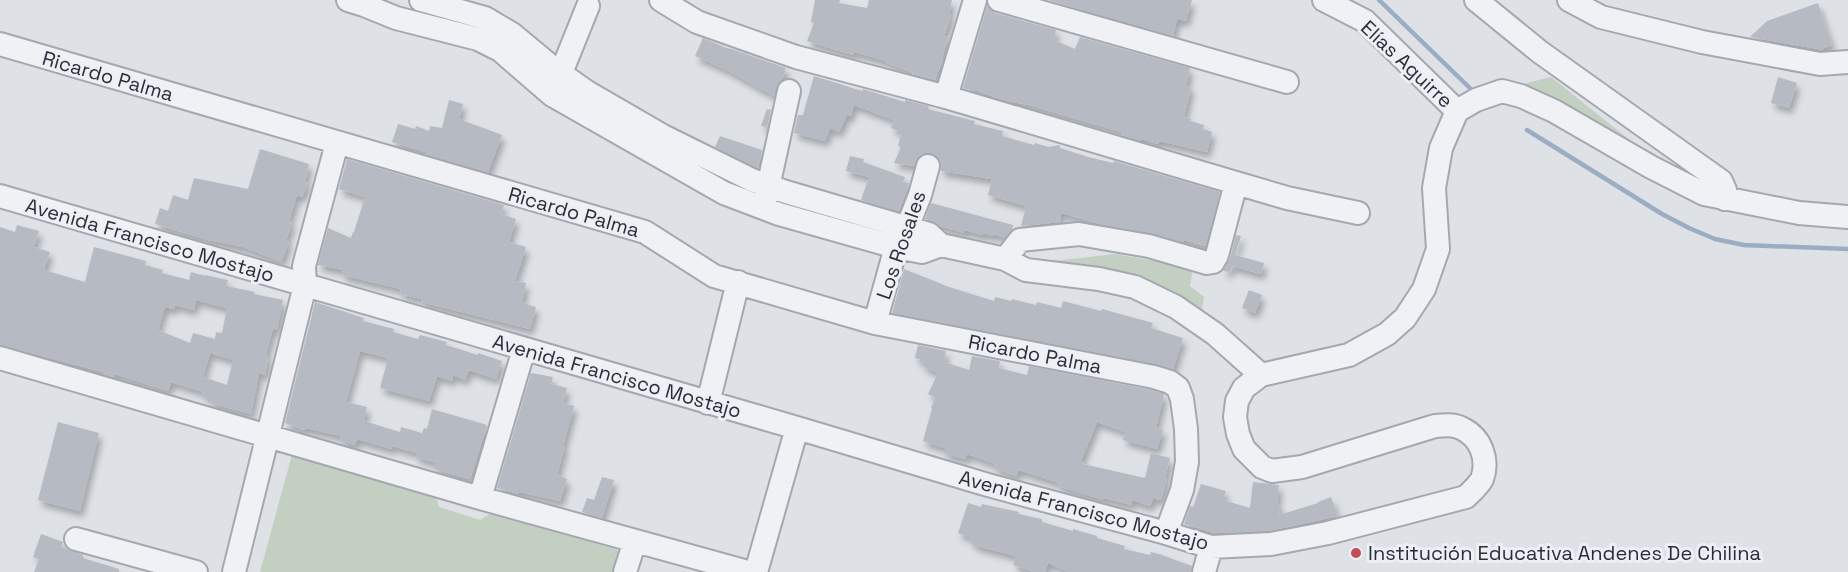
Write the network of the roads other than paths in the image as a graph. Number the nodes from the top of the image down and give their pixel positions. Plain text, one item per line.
1 (348, 0) edge
2 (421, 0) edge
3 (661, 0) edge
4 (975, 0) edge
5 (999, 0) edge
6 (1324, 0) edge
7 (1476, 0) edge
8 (1569, 0) edge
9 (378, 5) edge
10 (588, 6) dead end
11 (1604, 8) edge
12 (0, 44) edge
13 (1848, 62) edge
14 (561, 74) junction
15 (1287, 82) dead end
16 (789, 92) dead end
17 (552, 95) junction
18 (946, 97) junction
19 (1466, 106) junction
20 (337, 143) junction
21 (928, 166) dead end
22 (1236, 183) junction
23 (769, 186) junction
24 (0, 196) edge
25 (1724, 199) junction
26 (763, 208) junction
27 (1358, 213) dead end
28 (1848, 217) edge
29 (902, 237) junction
30 (1005, 259) junction
31 (738, 282) junction
32 (305, 285) junction
33 (875, 323) junction
34 (524, 348) junction
35 (0, 358) edge
36 (1261, 375) junction
37 (708, 403) junction
38 (797, 428) junction
39 (267, 436) junction
40 (480, 498) junction
41 (1166, 533) junction
42 (76, 539) dead end
43 (634, 541) junction
44 (1211, 547) junction
45 (196, 572) edge
46 (234, 572) edge
47 (625, 572) edge
48 (747, 572) edge
49 (756, 572) edge
50 (1204, 572) edge

1 - 9 street
2 - 14 street
3 - 18 street
4 - 18 street
5 - 15 street
6 - 19 street, Elías Aguirre
7 - 25 street
8 - 11 street
9 - 17 street
10 - 14 street
11 - 13 street
12 - 20 street, Ricardo Palma
14 - 17 street
14 - 23 street
16 - 23 street
17 - 26 street
18 - 22 street
19 - 25 street
19 - 36 street
20 - 31 street, Ricardo Palma
20 - 32 street
21 - 29 street, Los Rosales
22 - 27 street
22 - 30 street
23 - 26 street
23 - 29 street
24 - 32 street, Avenida Francisco Mostajo
25 - 28 street
26 - 29 street
29 - 30 street
29 - 33 street, Los Rosales
30 - 36 street
31 - 33 street, Ricardo Palma
31 - 37 street
32 - 34 street, Avenida Francisco Mostajo
32 - 39 street
33 - 41 street, Ricardo Palma
34 - 37 street, Avenida Francisco Mostajo
34 - 40 street
35 - 39 street
36 - 44 street, Avenida Francisco Mostajo
37 - 38 street, Avenida Francisco Mostajo
38 - 41 street, Avenida Francisco Mostajo
38 - 49 street
39 - 40 street
39 - 46 street
40 - 43 street
41 - 44 street, Avenida Francisco Mostajo
42 - 45 street
43 - 47 street
43 - 48 street
44 - 50 street

